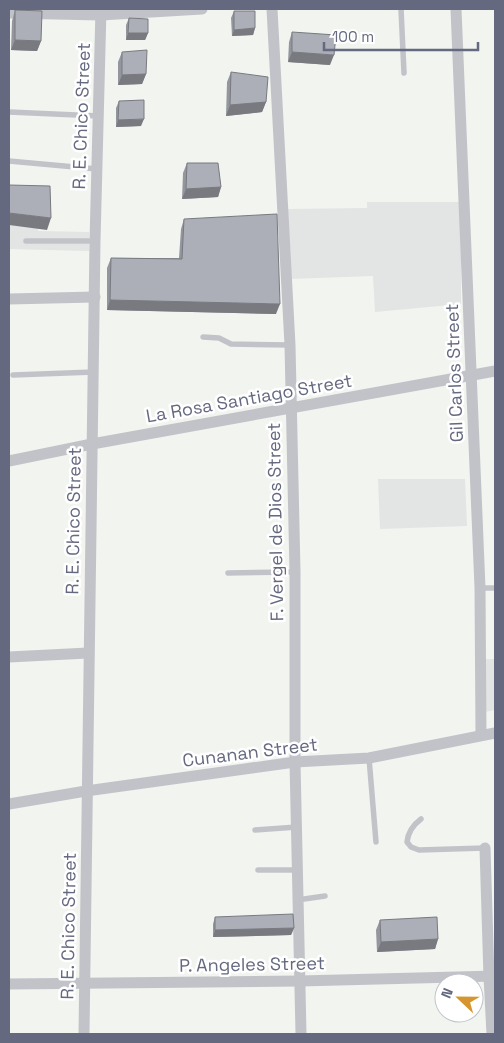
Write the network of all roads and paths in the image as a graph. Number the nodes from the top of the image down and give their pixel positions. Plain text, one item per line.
1 (202, 9) edge
2 (272, 9) edge
3 (401, 9) edge
4 (456, 9) edge
5 (101, 12) edge
6 (9, 13) edge
7 (404, 74) dead end
8 (9, 112) edge
9 (99, 116) junction
10 (9, 161) edge
11 (96, 169) junction
12 (26, 240) dead end
13 (95, 241) junction
14 (95, 297) junction
15 (9, 299) edge
16 (203, 337) dead end
17 (290, 345) junction
18 (495, 371) edge
19 (94, 372) junction
20 (13, 375) dead end
21 (472, 375) junction
22 (291, 408) junction
23 (92, 444) junction
24 (9, 461) edge
25 (228, 572) dead end
26 (295, 572) junction
27 (480, 588) junction
28 (495, 588) edge
29 (88, 653) junction
30 (9, 657) edge
31 (495, 733) edge
32 (481, 735) junction
33 (369, 758) junction
34 (295, 762) junction
35 (86, 791) junction
36 (9, 804) edge
37 (421, 819) dead end
38 (296, 827) junction
39 (255, 830) dead end
40 (376, 842) dead end
41 (485, 848) joint
42 (258, 870) dead end
43 (297, 870) junction
44 (325, 896) dead end
45 (298, 900) junction
46 (492, 977) edge
47 (300, 981) junction
48 (85, 983) junction
49 (9, 984) edge
50 (84, 1034) edge
51 (301, 1034) edge
52 (492, 1034) edge

1 - 5 street
2 - 17 street, F. Vergel de Dios Street
3 - 7 lane
4 - 21 street, Gil Carlos Street
5 - 6 street
5 - 9 street, R. E. Chico Street
8 - 9 lane
9 - 11 street, R. E. Chico Street
10 - 11 lane
11 - 13 street, R. E. Chico Street
12 - 13 lane
13 - 14 street, R. E. Chico Street
14 - 15 street
14 - 19 street, R. E. Chico Street
16 - 17 lane
17 - 22 street, F. Vergel de Dios Street
18 - 21 street, La Rosa Santiago Street
19 - 20 lane
19 - 23 street, R. E. Chico Street
21 - 22 street, La Rosa Santiago Street
21 - 27 street, Gil Carlos Street
22 - 23 street, La Rosa Santiago Street
22 - 26 street, F. Vergel de Dios Street
23 - 24 street, La Rosa Santiago Street
23 - 29 street, R. E. Chico Street
25 - 26 lane
26 - 34 street, F. Vergel de Dios Street
27 - 28 lane
27 - 32 street, Gil Carlos Street
29 - 30 street
29 - 35 street, R. E. Chico Street
31 - 32 street, Cunanan Street
32 - 33 street, Cunanan Street
33 - 34 street, Cunanan Street
33 - 40 lane
34 - 35 street, Cunanan Street
34 - 38 street, F. Vergel de Dios Street
35 - 36 street, Cunanan Street
35 - 48 street, R. E. Chico Street
37 - 41 lane
38 - 39 lane
38 - 43 street, F. Vergel de Dios Street
41 - 46 street
42 - 43 lane
43 - 45 street, F. Vergel de Dios Street
44 - 45 lane
45 - 47 street, F. Vergel de Dios Street
46 - 47 street, P. Angeles Street
46 - 52 street
47 - 48 street, P. Angeles Street
47 - 51 street, F. Vergel de Dios Street
48 - 49 street, P. Angeles Street
48 - 50 street, R. E. Chico Street

